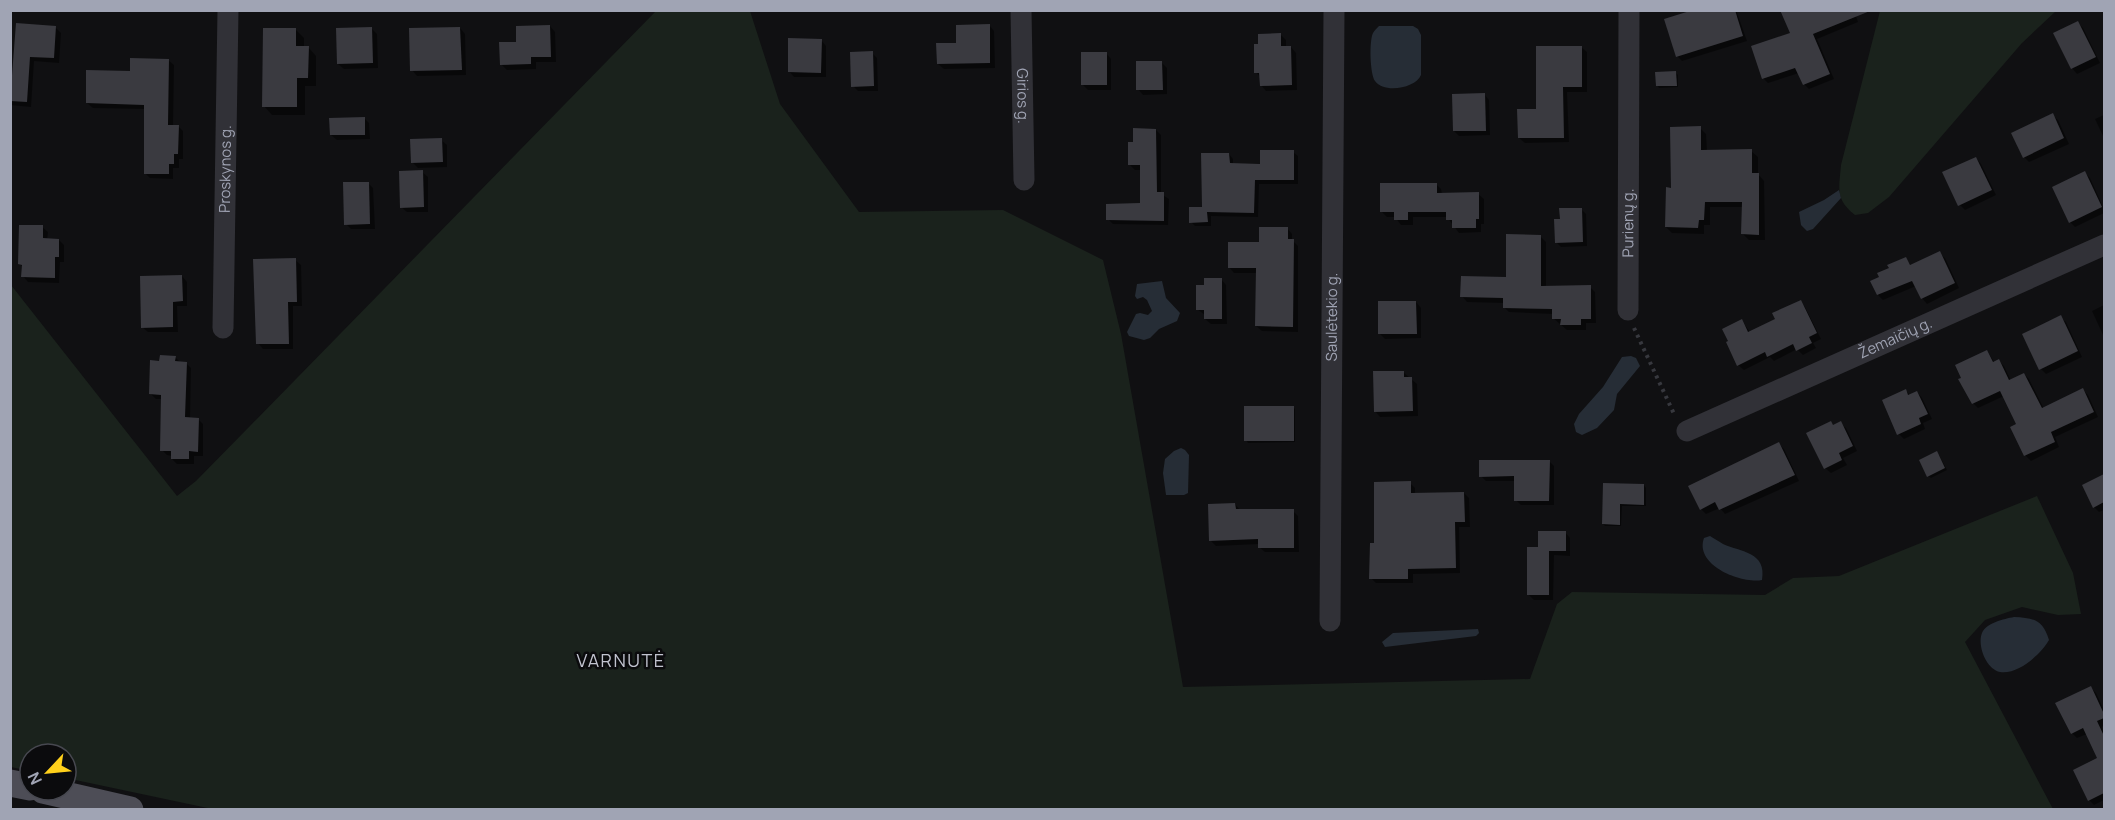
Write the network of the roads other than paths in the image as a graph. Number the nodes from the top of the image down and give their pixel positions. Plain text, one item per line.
1 (228, 10) edge
2 (1021, 10) edge
3 (1334, 10) edge
4 (1629, 10) edge
5 (1024, 180) dead end
6 (2104, 245) edge
7 (1628, 310) road end
8 (223, 328) dead end
9 (1683, 428) road end
10 (1330, 621) dead end
11 (78, 798) edge
12 (130, 810) edge

1 - 8 street, Proskynos g.
2 - 5 street, Girios g.
3 - 10 street, Saulėtekio g.
4 - 7 street, Purienų g.
6 - 9 street, Žemaičių g.
11 - 12 main road

